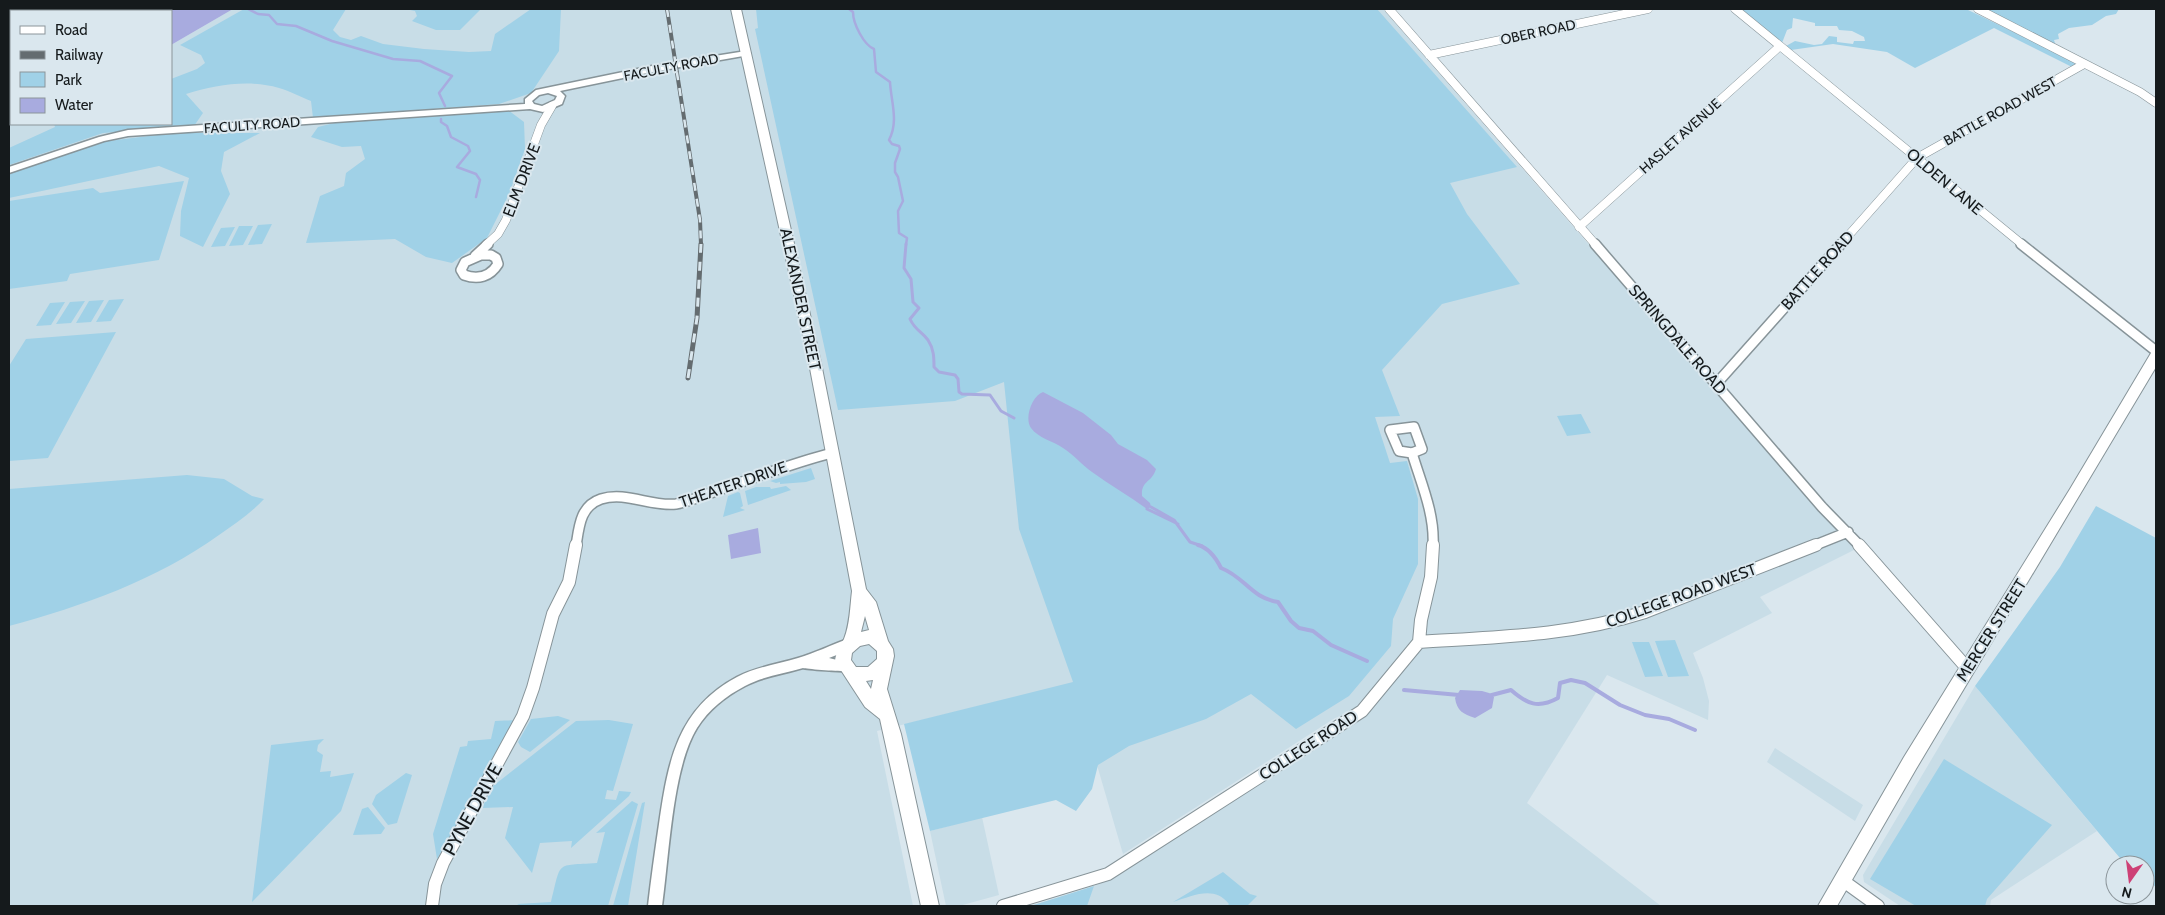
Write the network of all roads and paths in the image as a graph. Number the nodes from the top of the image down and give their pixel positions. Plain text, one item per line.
1 (736, 9) edge
2 (1389, 9) edge
3 (1648, 9) edge
4 (1736, 9) edge
5 (1971, 9) edge
6 (1978, 9) edge
7 (1985, 14) junction
8 (1780, 46) junction
9 (746, 53) junction
10 (1429, 54) junction
11 (2084, 64) junction
12 (596, 82) junction
13 (553, 90) junction
14 (560, 99) junction
15 (2156, 103) edge
16 (533, 104) junction
17 (552, 106) junction
18 (541, 125) junction
19 (1917, 158) junction
20 (9, 170) edge
21 (1579, 227) junction
22 (498, 234) junction
23 (475, 256) junction
24 (496, 258) junction
25 (2156, 351) edge
26 (2156, 356) edge
27 (1717, 383) junction
28 (1412, 452) dead end
29 (832, 453) junction
30 (1848, 532) junction
31 (859, 591) junction
32 (1419, 642) junction
33 (881, 643) junction
34 (849, 644) junction
35 (797, 664) junction
36 (883, 665) junction
37 (1968, 668) junction
38 (848, 670) junction
39 (886, 714) junction
40 (523, 716) joint
41 (1842, 880) junction
42 (432, 906) edge
43 (655, 906) edge
44 (930, 906) edge
45 (1003, 906) edge
46 (1827, 906) edge
47 (1878, 906) edge

1 - 9 main road, ALEXANDER STREET
2 - 10 street, SPRINGDALE ROAD
3 - 10 street, OBER ROAD
4 - 8 street, OLDEN LANE
5 - 7 street
6 - 7 street
7 - 11 street
8 - 19 street, OLDEN LANE
8 - 21 street, HASLET AVENUE
9 - 12 street, FACULTY ROAD
9 - 29 main road, ALEXANDER STREET
10 - 21 street, SPRINGDALE ROAD
11 - 15 street
11 - 19 street, BATTLE ROAD WEST
12 - 13 street, FACULTY ROAD
12 - 14 street, FACULTY ROAD
13 - 14 street
13 - 16 street, FACULTY ROAD
14 - 17 street, FACULTY ROAD
16 - 17 street
16 - 18 street, ELM DRIVE
16 - 20 street, FACULTY ROAD
17 - 18 street, ELM DRIVE
18 - 22 street, ELM DRIVE
19 - 25 street, OLDEN LANE
19 - 27 street, BATTLE ROAD
21 - 27 street, SPRINGDALE ROAD
22 - 23 street, ELM DRIVE
22 - 24 street, ELM DRIVE
23 - 24 street
23 - 24 street, ELM DRIVE
26 - 37 main road, MERCER STREET
27 - 30 street, SPRINGDALE ROAD
28 - 32 street
29 - 31 main road, ALEXANDER STREET
29 - 40 street, THEATER DRIVE
30 - 32 street, COLLEGE ROAD WEST
30 - 37 street, SPRINGDALE ROAD
31 - 33 main road, ALEXANDER STREET
31 - 34 main road, ALEXANDER STREET
32 - 45 street, COLLEGE ROAD
33 - 34 main road
33 - 36 main road
34 - 35 street
34 - 38 main road
35 - 38 street
35 - 43 street
36 - 38 main road
36 - 39 main road
37 - 41 main road, MERCER STREET
38 - 39 main road
39 - 44 main road
40 - 42 street, PYNE DRIVE
41 - 46 main road, MERCER STREET
41 - 47 street

